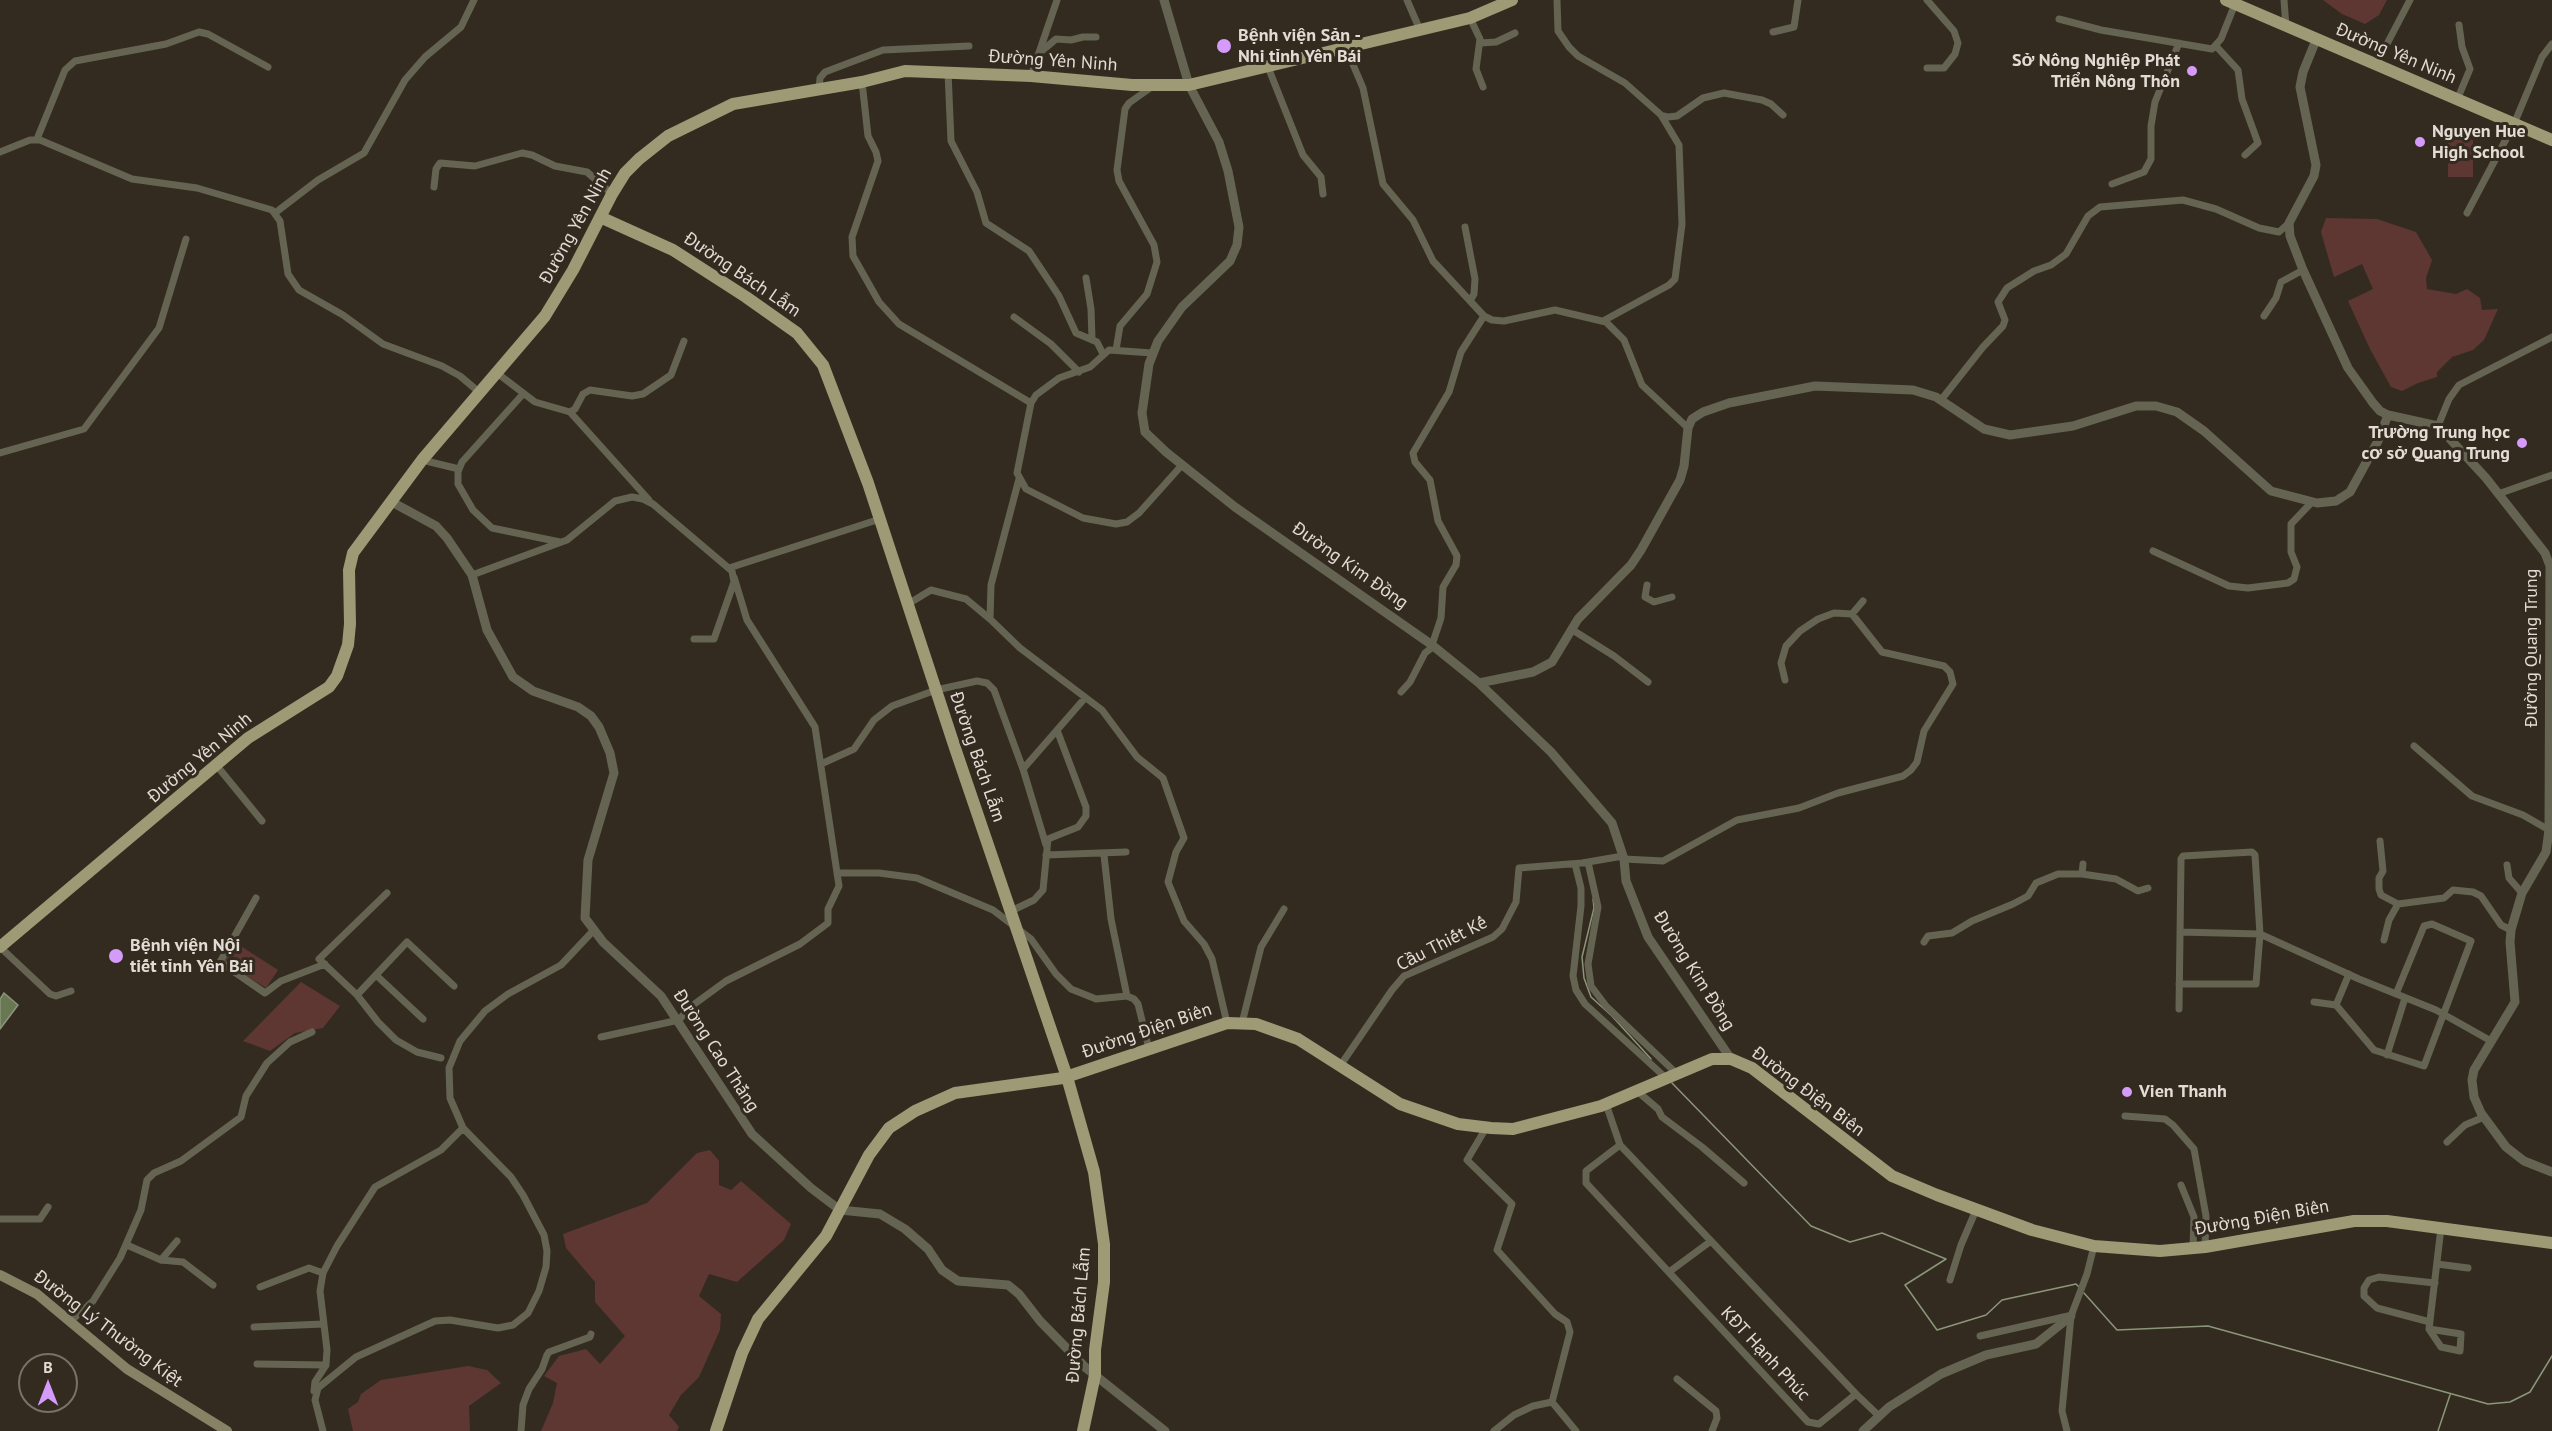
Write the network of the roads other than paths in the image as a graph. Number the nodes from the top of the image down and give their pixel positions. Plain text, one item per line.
1 (474, 0) edge
2 (1057, 0) edge
3 (1164, 0) edge
4 (1407, 0) edge
5 (1512, 0) edge
6 (1557, 0) edge
7 (1798, 0) edge
8 (1927, 0) edge
9 (2284, 0) edge
10 (2410, 0) edge
11 (2231, 2) edge
12 (1470, 18) junction
13 (2059, 19) dead end
14 (2459, 25) dead end
15 (2286, 27) junction
16 (1420, 30) junction
17 (1773, 32) dead end
18 (1515, 33) dead end
19 (1096, 37) dead end
20 (2316, 40) junction
21 (1481, 43) junction
22 (2179, 43) junction
23 (2552, 44) edge
24 (969, 46) dead end
25 (2216, 46) junction
26 (1346, 48) junction
27 (1039, 54) junction
28 (2376, 65) junction
29 (268, 67) dead end
30 (1268, 67) junction
31 (1927, 68) dead end
32 (948, 72) junction
33 (1031, 76) junction
34 (862, 82) junction
35 (1189, 85) junction
36 (1153, 86) junction
37 (1483, 87) dead end
38 (819, 88) junction
39 (2457, 100) junction
40 (1661, 115) junction
41 (1783, 115) dead end
42 (2514, 123) junction
43 (37, 139) junction
44 (2552, 140) edge
45 (0, 152) edge
46 (2245, 155) dead end
47 (2112, 184) dead end
48 (434, 187) dead end
49 (612, 194) junction
50 (1323, 194) dead end
51 (275, 213) junction
52 (2467, 213) dead end
53 (600, 217) junction
54 (2289, 223) junction
55 (1465, 227) dead end
56 (186, 239) dead end
57 (2303, 270) junction
58 (1086, 278) dead end
59 (1470, 301) junction
60 (1484, 316) junction
61 (2264, 316) dead end
62 (1014, 317) dead end
63 (1603, 321) junction
64 (2552, 336) edge
65 (1092, 339) junction
66 (684, 341) dead end
67 (1116, 350) junction
68 (1152, 353) junction
69 (1103, 354) junction
70 (1079, 372) junction
71 (498, 373) junction
72 (479, 392) junction
73 (523, 394) junction
74 (1941, 400) junction
75 (1031, 403) junction
76 (570, 412) junction
77 (2388, 415) junction
78 (2438, 426) junction
79 (1688, 428) junction
80 (0, 453) edge
81 (422, 460) junction
82 (1182, 465) junction
83 (459, 469) junction
84 (2552, 476) edge
85 (1019, 479) junction
86 (2498, 494) junction
87 (390, 501) junction
88 (2310, 503) junction
89 (653, 504) junction
90 (880, 519) junction
91 (561, 543) junction
92 (2153, 551) dead end
93 (2551, 566) edge
94 (729, 568) junction
95 (472, 575) junction
96 (734, 577) junction
97 (1647, 585) dead end
98 (1672, 597) dead end
99 (1863, 601) dead end
100 (908, 604) junction
101 (1852, 614) junction
102 (990, 619) junction
103 (1571, 629) junction
104 (694, 639) dead end
105 (1433, 645) junction
106 (1785, 680) dead end
107 (1648, 682) dead end
108 (1479, 683) junction
109 (936, 690) junction
110 (1401, 692) dead end
111 (1085, 698) junction
112 (1057, 730) junction
113 (2414, 746) dead end
114 (821, 764) junction
115 (217, 766) junction
116 (1023, 769) junction
117 (262, 821) dead end
118 (2549, 831) junction
119 (2380, 841) dead end
120 (1046, 845) junction
121 (2549, 851) edge
122 (1126, 852) dead end
123 (1046, 855) junction
124 (1104, 855) junction
125 (1623, 857) junction
126 (1588, 862) junction
127 (1575, 864) junction
128 (2084, 864) dead end
129 (2507, 865) dead end
130 (838, 873) junction
131 (2082, 874) junction
132 (2148, 888) dead end
133 (387, 892) dead end
134 (2522, 893) junction
135 (256, 898) dead end
136 (2398, 904) junction
137 (1284, 909) dead end
138 (1011, 911) junction
139 (1016, 927) junction
140 (2511, 930) junction
141 (593, 931) junction
142 (2180, 932) junction
143 (2260, 934) junction
144 (2384, 940) dead end
145 (1924, 942) dead end
146 (0, 947) edge
147 (325, 964) junction
148 (2349, 974) junction
149 (376, 975) junction
150 (2179, 984) junction
151 (454, 986) dead end
152 (71, 991) dead end
153 (2396, 994) junction
154 (357, 995) junction
155 (1127, 996) junction
156 (2405, 998) junction
157 (2314, 1002) dead end
158 (2336, 1005) junction
159 (2179, 1009) dead end
160 (2444, 1014) junction
161 (423, 1019) dead end
162 (679, 1020) junction
163 (1227, 1023) junction
164 (1242, 1023) junction
165 (312, 1032) dead end
166 (601, 1037) dead end
167 (2491, 1041) junction
168 (1149, 1049) junction
169 (2387, 1055) junction
170 (441, 1058) dead end
171 (1731, 1059) junction
172 (1340, 1066) junction
173 (1672, 1076) junction
174 (1067, 1077) junction
175 (1637, 1091) junction
176 (1606, 1104) junction
177 (2125, 1116) dead end
178 (2484, 1117) junction
179 (463, 1128) junction
180 (1486, 1128) junction
181 (2447, 1142) dead end
182 (1620, 1145) junction
183 (2552, 1172) edge
184 (1744, 1183) dead end
185 (2181, 1185) dead end
186 (48, 1207) dead end
187 (840, 1210) junction
188 (1976, 1210) junction
189 (0, 1219) edge
190 (2441, 1228) junction
191 (177, 1241) dead end
192 (1711, 1241) junction
193 (2552, 1243) edge
194 (127, 1245) junction
195 (2094, 1246) junction
196 (2199, 1248) junction
197 (161, 1260) junction
198 (2437, 1264) junction
199 (2468, 1268) dead end
200 (1669, 1272) junction
201 (323, 1274) junction
202 (0, 1275) edge
203 (1950, 1280) dead end
204 (2435, 1283) junction
205 (213, 1285) dead end
206 (260, 1287) dead end
207 (2071, 1316) junction
208 (71, 1321) junction
209 (323, 1324) junction
210 (2430, 1325) junction
211 (254, 1327) dead end
212 (591, 1334) dead end
213 (1980, 1336) dead end
214 (257, 1364) dead end
215 (326, 1365) junction
216 (1095, 1375) junction
217 (1677, 1379) dead end
218 (1856, 1394) junction
219 (315, 1396) junction
220 (1552, 1402) junction
221 (1879, 1416) junction
222 (227, 1431) edge
223 (322, 1431) edge
224 (521, 1431) edge
225 (716, 1431) edge
226 (1083, 1431) edge
227 (1165, 1431) edge
228 (1494, 1431) edge
229 (1576, 1431) edge
230 (1712, 1431) edge
231 (1863, 1431) edge
232 (2067, 1431) edge

1 - 51 street
2 - 27 street
3 - 35 street, Đường Kim Đồng
4 - 16 street
5 - 12 main road, Đường Yên Ninh
6 - 40 street
7 - 17 street
8 - 31 street
9 - 15 street
10 - 28 street
11 - 15 main road, Đường Yên Ninh
11 - 25 street
12 - 16 main road, Đường Yên Ninh
12 - 21 street
13 - 22 street
14 - 39 street
15 - 20 main road, Đường Yên Ninh
16 - 26 main road, Đường Yên Ninh
18 - 21 street
19 - 27 street
20 - 28 main road, Đường Yên Ninh
20 - 54 street
21 - 37 street
22 - 25 street
22 - 47 street
23 - 42 street
24 - 38 street
25 - 46 street
26 - 30 main road, Đường Yên Ninh
26 - 59 street
27 - 33 street
28 - 39 main road, Đường Yên Ninh
29 - 43 street
30 - 35 main road, Đường Yên Ninh
30 - 50 street
32 - 33 main road, Đường Yên Ninh
32 - 34 main road, Đường Yên Ninh
32 - 65 street
33 - 36 main road, Đường Yên Ninh
34 - 38 main road, Đường Yên Ninh
34 - 75 street
35 - 36 main road, Đường Yên Ninh
35 - 68 street, Đường Kim Đồng
36 - 67 street
38 - 49 main road, Đường Yên Ninh
39 - 42 main road, Đường Yên Ninh
40 - 41 street
40 - 63 street
42 - 44 main road, Đường Yên Ninh
42 - 52 street
43 - 45 street
43 - 51 street
48 - 49 street
49 - 53 main road, Đường Yên Ninh
51 - 72 street
53 - 71 main road, Đường Yên Ninh
53 - 90 main road, Đường Bách Lẫm
54 - 57 street
54 - 74 street
55 - 59 street
56 - 80 street
57 - 61 street
57 - 77 street
58 - 65 street
59 - 60 street
60 - 63 street
60 - 105 street
62 - 70 street
63 - 79 street
64 - 78 street
65 - 69 street
66 - 76 street
67 - 68 street
67 - 69 street
68 - 82 street, Đường Kim Đồng
69 - 70 street
70 - 75 street
71 - 72 main road, Đường Yên Ninh
71 - 73 street
72 - 81 main road, Đường Yên Ninh
73 - 76 street
73 - 83 street
74 - 79 street
74 - 88 street
75 - 85 street
76 - 89 street
77 - 78 street
77 - 88 street
78 - 86 street, Đường Quang Trung
79 - 103 street
81 - 83 street
81 - 87 main road, Đường Yên Ninh
82 - 85 street
82 - 105 street, Đường Kim Đồng
83 - 91 street
84 - 86 street
85 - 102 street
86 - 93 street, Đường Quang Trung
87 - 95 street
87 - 115 main road, Đường Yên Ninh
88 - 92 street
89 - 91 street
89 - 94 street
90 - 94 street
90 - 100 main road, Đường Bách Lẫm
91 - 95 street
93 - 118 street, Đường Quang Trung
94 - 96 street
95 - 141 street
96 - 104 street
96 - 114 street
97 - 98 street
99 - 101 street
100 - 102 street
100 - 109 main road, Đường Bách Lẫm
101 - 106 street
101 - 125 street, Cầu Thiết Kế
102 - 111 street
103 - 107 street
103 - 108 street
105 - 108 street, Đường Kim Đồng
105 - 110 street
108 - 125 street, Đường Kim Đồng
109 - 114 street
109 - 116 street
109 - 138 main road, Đường Bách Lẫm
111 - 112 street
111 - 163 street
112 - 116 street
112 - 120 street
113 - 118 street
114 - 130 street
115 - 117 street
115 - 146 main road, Đường Yên Ninh
116 - 120 street
118 - 121 street, Đường Quang Trung
119 - 136 street
120 - 123 street
121 - 134 street, Đường Quang Trung
122 - 124 street
123 - 124 street
123 - 138 street
124 - 155 street
125 - 126 street, Cầu Thiết Kế
125 - 171 street, Đường Kim Đồng
126 - 127 street, Cầu Thiết Kế
126 - 173 street
127 - 172 street, Cầu Thiết Kế
127 - 173 street
128 - 131 street
129 - 134 street
130 - 139 street
130 - 162 street
131 - 132 street
131 - 145 street
133 - 147 street
134 - 140 street, Đường Quang Trung
135 - 147 street
136 - 140 street
136 - 144 street
137 - 164 street
138 - 139 main road, Đường Bách Lẫm
139 - 155 street
139 - 174 main road, Đường Bách Lẫm
140 - 167 street, Đường Quang Trung
141 - 162 street, Đường Cao Thắng
141 - 179 street
142 - 143 street
142 - 143 street
142 - 150 street
143 - 148 street
143 - 150 street
146 - 152 street
147 - 154 street
148 - 153 street
148 - 158 street
149 - 151 street
149 - 154 street
149 - 161 street
150 - 159 street
153 - 156 street
153 - 160 street
154 - 170 street
155 - 168 street
156 - 160 street
156 - 169 street
157 - 158 street
158 - 169 street
160 - 167 street
160 - 169 street
162 - 166 street
162 - 187 street, Đường Cao Thắng
163 - 164 main road, Đường Điện Biên
163 - 168 main road, Đường Điện Biên
164 - 172 main road, Đường Điện Biên
165 - 194 street
167 - 178 street, Đường Quang Trung
168 - 174 main road, Đường Điện Biên
171 - 173 main road, Đường Điện Biên
171 - 188 main road, Đường Điện Biên
172 - 180 main road, Đường Điện Biên
173 - 175 main road, Đường Điện Biên
174 - 187 main road, Đường Điện Biên
174 - 216 main road, Đường Bách Lẫm
175 - 176 main road, Đường Điện Biên
175 - 184 street
176 - 180 main road, Đường Điện Biên
176 - 182 street
177 - 196 street
178 - 181 street
178 - 183 street, Đường Quang Trung
179 - 201 street
179 - 219 street
180 - 220 street
182 - 192 street
182 - 200 street, KĐT Hạnh Phúc
185 - 196 street
186 - 189 street
187 - 216 street
187 - 225 main road, Đường Điện Biên
188 - 195 main road, Đường Điện Biên
188 - 203 street
190 - 193 main road, Đường Điện Biên
190 - 196 main road, Đường Điện Biên
190 - 198 street
191 - 197 street
192 - 200 street
192 - 218 street
194 - 197 street
194 - 208 street
195 - 196 main road, Đường Điện Biên
195 - 207 street
197 - 205 street
198 - 199 street
198 - 204 street
200 - 218 street, KĐT Hạnh Phúc
201 - 206 street
201 - 209 street
202 - 208 main road, Đường Lý Thường Kiệt
204 - 210 street
204 - 210 street
207 - 213 street
207 - 221 street
207 - 232 street
208 - 222 main road, Đường Lý Thường Kiệt
209 - 211 street
209 - 215 street
210 - 210 street
212 - 224 street
214 - 215 street
215 - 219 street
216 - 226 main road, Đường Bách Lẫm
216 - 227 street
217 - 230 street
218 - 221 street
219 - 223 street
220 - 228 street
220 - 229 street
221 - 231 street

